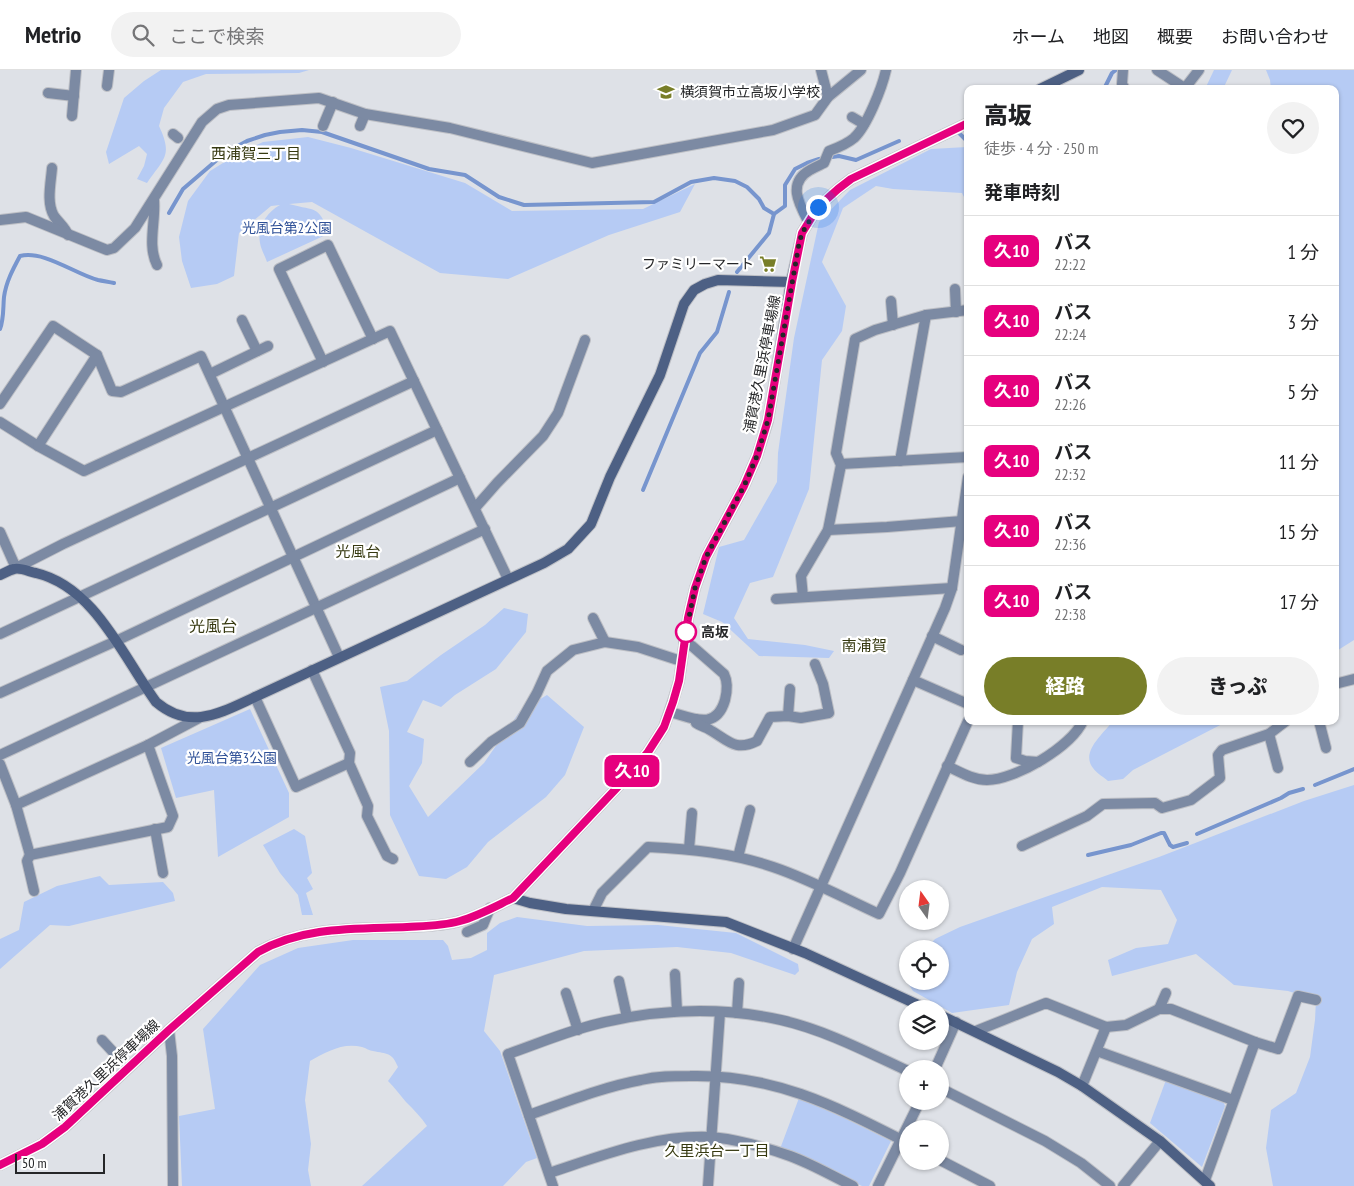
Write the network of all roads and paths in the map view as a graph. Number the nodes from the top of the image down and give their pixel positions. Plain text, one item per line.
1 (76, 70) edge
2 (109, 70) edge
3 (821, 70) edge
4 (862, 70) edge
5 (886, 70) edge
6 (1079, 70) edge
7 (1123, 70) edge
8 (1157, 70) edge
9 (1199, 70) edge
10 (1048, 85) edge
11 (1123, 85) edge
12 (1181, 85) edge
13 (1188, 85) edge
14 (107, 86) dead end
15 (48, 93) dead end
16 (74, 96) junction
17 (828, 98) junction
18 (333, 102) junction
19 (365, 114) junction
20 (72, 116) dead end
21 (852, 116) dead end
22 (864, 124) junction
23 (964, 125) edge
24 (323, 126) dead end
25 (360, 126) dead end
26 (52, 168) dead end
27 (154, 200) junction
28 (0, 220) edge
29 (808, 221) junction
30 (68, 235) junction
31 (157, 265) dead end
32 (792, 282) junction
33 (955, 289) dead end
34 (891, 301) dead end
35 (964, 311) edge
36 (956, 312) junction
37 (926, 315) junction
38 (242, 320) dead end
39 (893, 325) junction
40 (373, 339) junction
41 (584, 340) dead end
42 (268, 346) dead end
43 (257, 351) junction
44 (97, 355) junction
45 (323, 362) junction
46 (210, 374) junction
47 (414, 382) junction
48 (0, 404) edge
49 (225, 407) junction
50 (0, 422) edge
51 (437, 430) junction
52 (38, 446) junction
53 (964, 457) edge
54 (248, 458) junction
55 (900, 461) junction
56 (841, 464) junction
57 (460, 478) junction
58 (964, 506) edge
59 (271, 508) junction
60 (475, 508) junction
61 (962, 521) junction
62 (485, 529) junction
63 (828, 530) junction
64 (0, 532) edge
65 (293, 557) junction
66 (16, 568) junction
67 (0, 575) edge
68 (508, 579) junction
69 (952, 588) junction
70 (80, 596) junction
71 (803, 596) junction
72 (776, 599) dead end
73 (317, 607) junction
74 (593, 618) dead end
75 (0, 634) edge
76 (932, 636) junction
77 (116, 642) junction
78 (605, 642) junction
79 (684, 643) junction
80 (961, 650) dead end
81 (339, 657) junction
82 (681, 661) junction
83 (816, 664) dead end
84 (312, 670) junction
85 (1354, 678) edge
86 (913, 680) junction
87 (1339, 683) edge
88 (145, 686) junction
89 (790, 689) dead end
90 (0, 693) edge
91 (255, 697) junction
92 (964, 702) edge
93 (670, 712) junction
94 (788, 716) junction
95 (199, 718) junction
96 (695, 719) junction
97 (966, 725) edge
98 (1018, 725) edge
99 (1080, 725) edge
100 (1281, 725) edge
101 (1320, 725) edge
102 (1269, 734) junction
103 (148, 745) junction
104 (1326, 748) dead end
105 (0, 754) edge
106 (470, 762) dead end
107 (1039, 762) junction
108 (349, 763) junction
109 (0, 764) edge
110 (948, 766) junction
111 (1278, 768) dead end
112 (16, 805) junction
113 (750, 810) dead end
114 (692, 813) dead end
115 (155, 829) junction
116 (1022, 846) dead end
117 (689, 849) junction
118 (30, 855) junction
119 (738, 857) junction
120 (393, 859) dead end
121 (163, 873) dead end
122 (821, 887) junction
123 (34, 891) dead end
124 (513, 898) junction
125 (490, 908) junction
126 (593, 911) junction
127 (467, 932) dead end
128 (793, 949) junction
129 (674, 974) dead end
130 (619, 981) dead end
131 (739, 983) dead end
132 (1166, 992) dead end
133 (566, 993) dead end
134 (906, 1000) edge
135 (1316, 1000) dead end
136 (1159, 1008) junction
137 (677, 1011) junction
138 (720, 1012) junction
139 (737, 1013) junction
140 (627, 1017) junction
141 (949, 1019) edge
142 (956, 1022) junction
143 (1106, 1027) junction
144 (169, 1030) junction
145 (578, 1030) junction
146 (976, 1032) junction
147 (102, 1040) dead end
148 (1255, 1042) junction
149 (1097, 1050) junction
150 (939, 1060) edge
151 (899, 1067) edge
152 (128, 1068) junction
153 (717, 1075) junction
154 (1082, 1086) junction
155 (949, 1093) edge
156 (1233, 1100) junction
157 (529, 1115) junction
158 (710, 1137) junction
159 (899, 1139) edge
160 (1160, 1141) junction
161 (899, 1152) edge
162 (0, 1165) edge
163 (949, 1165) edge
164 (549, 1174) junction
165 (1207, 1183) edge
166 (173, 1186) edge
167 (553, 1186) edge
168 (708, 1186) edge
169 (853, 1186) edge
170 (878, 1186) edge
171 (990, 1186) edge
172 (1110, 1186) edge
173 (1123, 1186) edge

1 - 16 street
2 - 14 street
3 - 17 street
4 - 17 street
5 - 22 street
6 - 10 street
7 - 11 street
8 - 12 street
9 - 13 street
15 - 16 street
16 - 20 street
17 - 19 street
18 - 19 street
18 - 24 street
18 - 27 street
19 - 25 street
21 - 22 street
22 - 29 street
23 - 29 street, 浦賀港久里浜停車場線
26 - 30 street
27 - 30 street
27 - 31 street
28 - 30 street
29 - 32 street, 浦賀港久里浜停車場線
32 - 68 street
32 - 79 street, 浦賀港久里浜停車場線
33 - 36 street
34 - 39 street
35 - 36 street
36 - 37 street
37 - 39 street
37 - 55 street
38 - 43 street
39 - 56 street
40 - 45 street
40 - 45 street
40 - 47 street
41 - 60 street
42 - 43 street
43 - 46 street
44 - 46 street
44 - 48 street
44 - 52 street
45 - 49 street
46 - 49 street
47 - 51 street
47 - 54 street
49 - 52 street
49 - 54 street
50 - 52 street
51 - 57 street
51 - 59 street
53 - 55 street
54 - 59 street
54 - 66 street
55 - 56 street
56 - 63 street
57 - 60 street
57 - 65 street
58 - 61 street
59 - 65 street
59 - 70 street
60 - 62 street
61 - 63 street
61 - 69 street
62 - 68 street
62 - 73 street
63 - 71 street
64 - 66 street
65 - 73 street
65 - 77 street
66 - 67 street
66 - 70 street
68 - 81 street
69 - 71 street
69 - 76 street
70 - 75 street
70 - 77 street
71 - 72 street
73 - 81 street
73 - 88 street
74 - 78 street
76 - 80 street
76 - 86 street
77 - 88 street
77 - 90 street
78 - 82 street
78 - 106 street
79 - 82 street, 浦賀港久里浜停車場線
79 - 96 street
81 - 84 street
82 - 93 street, 浦賀港久里浜停車場線
83 - 94 street
84 - 91 street
84 - 108 street
85 - 87 street
86 - 92 street
86 - 122 street
88 - 95 street
88 - 105 street
89 - 94 street
91 - 95 street
91 - 108 street
93 - 96 street
93 - 124 street, 浦賀港久里浜停車場線
94 - 96 street
95 - 103 street
97 - 110 street
98 - 107 street
99 - 107 street
100 - 102 street
101 - 104 street
102 - 111 street
102 - 116 street
103 - 112 street
103 - 115 street
107 - 110 street
108 - 120 street
109 - 112 street
110 - 122 street
112 - 118 street
113 - 119 street
114 - 117 street
115 - 118 street
115 - 121 street
117 - 119 street
117 - 126 street
118 - 123 street
119 - 122 street
122 - 128 street
124 - 125 street, 浦賀港久里浜停車場線
124 - 126 street
125 - 127 street
125 - 144 street, 浦賀港久里浜停車場線
126 - 128 street
128 - 134 street
129 - 137 street
130 - 140 street
131 - 139 street
132 - 136 street
133 - 145 street
135 - 148 street
136 - 143 street
136 - 148 street
137 - 138 street
137 - 140 street
138 - 139 street
138 - 153 street
139 - 151 street
140 - 145 street
141 - 142 street
142 - 146 street
142 - 150 street
143 - 146 street
143 - 149 street
144 - 152 street, 浦賀港久里浜停車場線
144 - 166 street
145 - 157 street
146 - 154 street
147 - 152 street
148 - 156 street
149 - 154 street
149 - 156 street
152 - 162 street, 浦賀港久里浜停車場線
153 - 157 street
153 - 158 street
153 - 159 street
154 - 160 street
155 - 172 street
156 - 165 street
157 - 164 street
158 - 164 street
158 - 168 street
158 - 169 street
160 - 165 street
160 - 173 street
161 - 170 street
163 - 171 street
164 - 167 street

